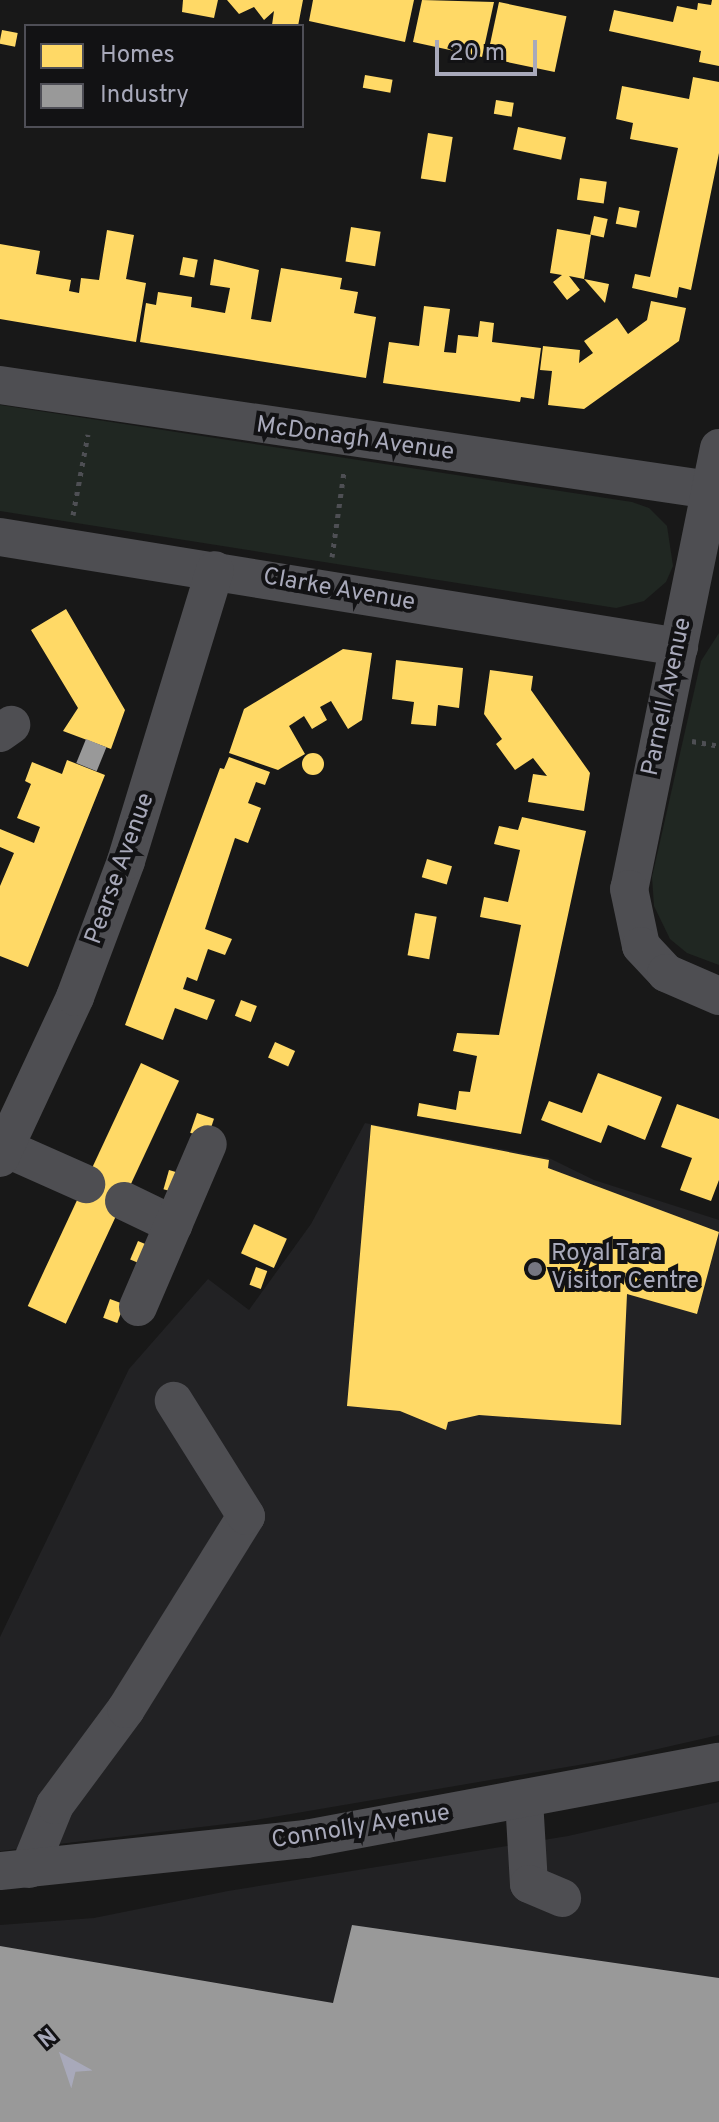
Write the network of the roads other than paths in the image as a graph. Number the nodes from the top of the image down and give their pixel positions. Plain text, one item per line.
1 (0, 385) edge
2 (719, 448) edge
3 (710, 490) junction
4 (0, 537) edge
5 (215, 570) junction
6 (679, 647) junction
7 (719, 996) edge
8 (4, 1144) edge
9 (208, 1144) dead end
10 (86, 1184) dead end
11 (124, 1201) dead end
12 (174, 1225) junction
13 (138, 1307) dead end
14 (174, 1401) dead end
15 (719, 1762) edge
16 (524, 1800) junction
17 (14, 1870) edge
18 (562, 1898) dead end

1 - 3 street, McDonagh Avenue
2 - 3 street, Parnell Avenue
3 - 6 street, Parnell Avenue
4 - 5 street, Clarke Avenue
5 - 6 street, Clarke Avenue
5 - 8 street, Pearse Avenue
6 - 7 street, Parnell Avenue
8 - 10 street
9 - 12 street
11 - 12 street
12 - 13 street
14 - 17 street
15 - 16 street, Connolly Avenue
16 - 17 street, Connolly Avenue
16 - 18 street

